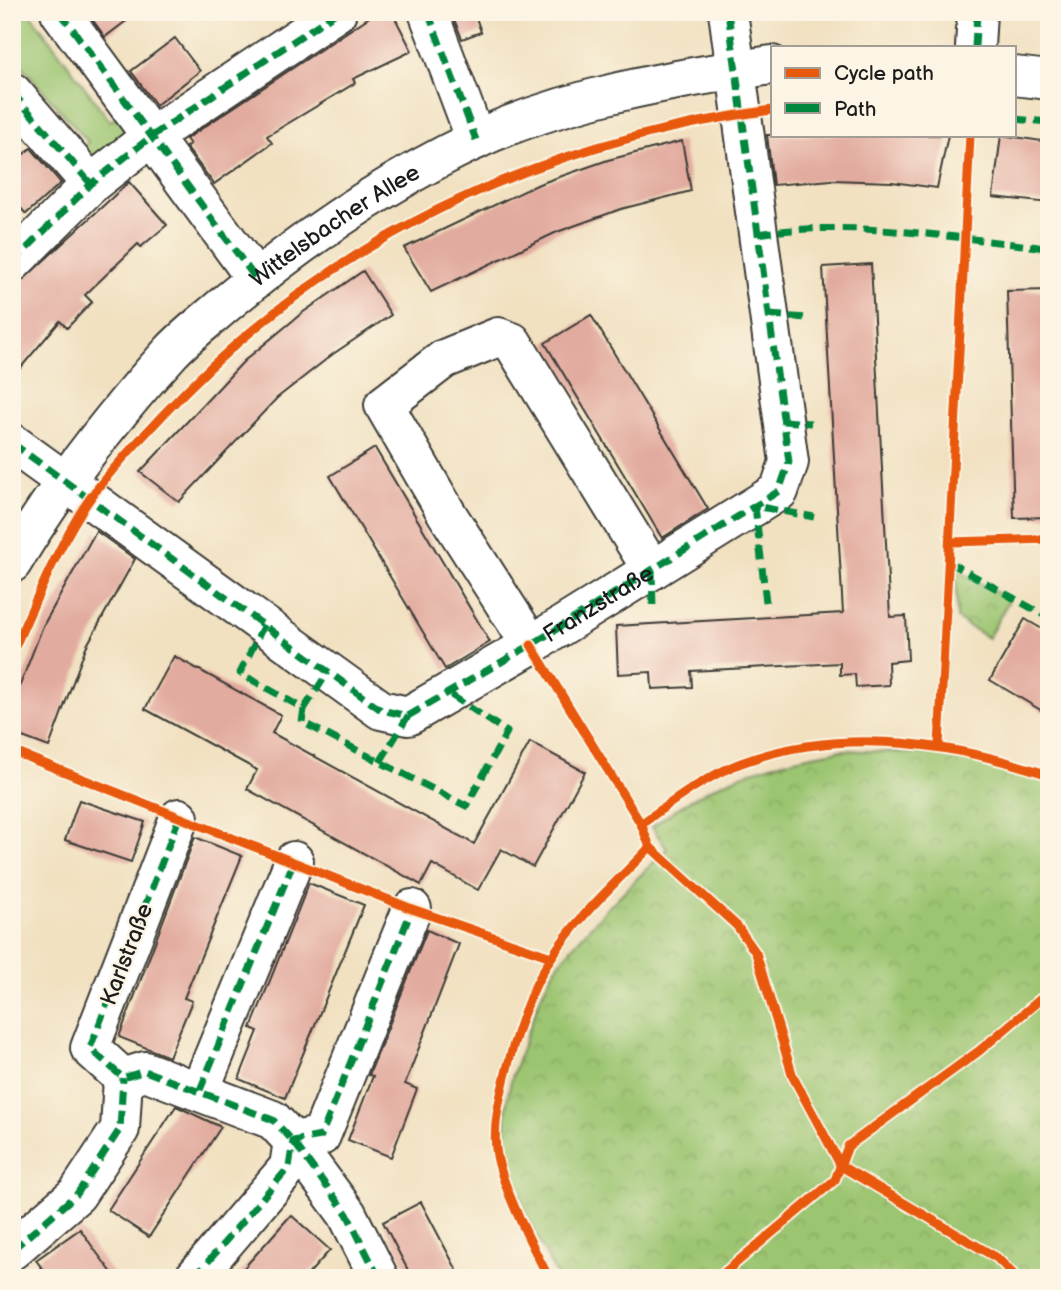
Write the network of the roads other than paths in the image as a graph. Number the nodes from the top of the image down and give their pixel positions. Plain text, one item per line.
1 (60, 12) edge
2 (337, 12) edge
3 (428, 12) edge
4 (728, 12) edge
5 (977, 12) edge
6 (975, 46) edge
7 (755, 68) edge
8 (1016, 76) edge
9 (1049, 80) edge
10 (12, 92) edge
11 (152, 136) junction
12 (476, 140) junction
13 (91, 184) junction
14 (12, 263) edge
15 (256, 279) junction
16 (12, 443) edge
17 (65, 479) junction
18 (12, 563) edge
19 (652, 569) junction
20 (531, 645) junction
21 (179, 818) dead end
22 (294, 861) dead end
23 (412, 909) dead end
24 (122, 1078) junction
25 (200, 1090) junction
26 (293, 1141) junction
27 (12, 1250) edge
28 (12, 1267) edge
29 (21, 1278) edge
30 (194, 1278) edge
31 (379, 1278) edge

1 - 11 street
2 - 11 street
3 - 12 street
4 - 7 street, Franzstraße
5 - 6 street
7 - 12 street, Wittelsbacher Allee
7 - 19 street, Franzstraße
8 - 9 street
10 - 13 street
11 - 13 street
11 - 15 street
12 - 15 street, Wittelsbacher Allee
13 - 14 street
15 - 17 street, Wittelsbacher Allee
16 - 17 street, Franzstraße
17 - 18 street, Wittelsbacher Allee
17 - 20 street, Franzstraße
19 - 20 street, Franzstraße
19 - 20 street
21 - 24 street, Karlstraße
22 - 25 street
23 - 26 street
24 - 25 street
24 - 27 street
25 - 26 street
26 - 30 street
26 - 31 street
28 - 29 street

